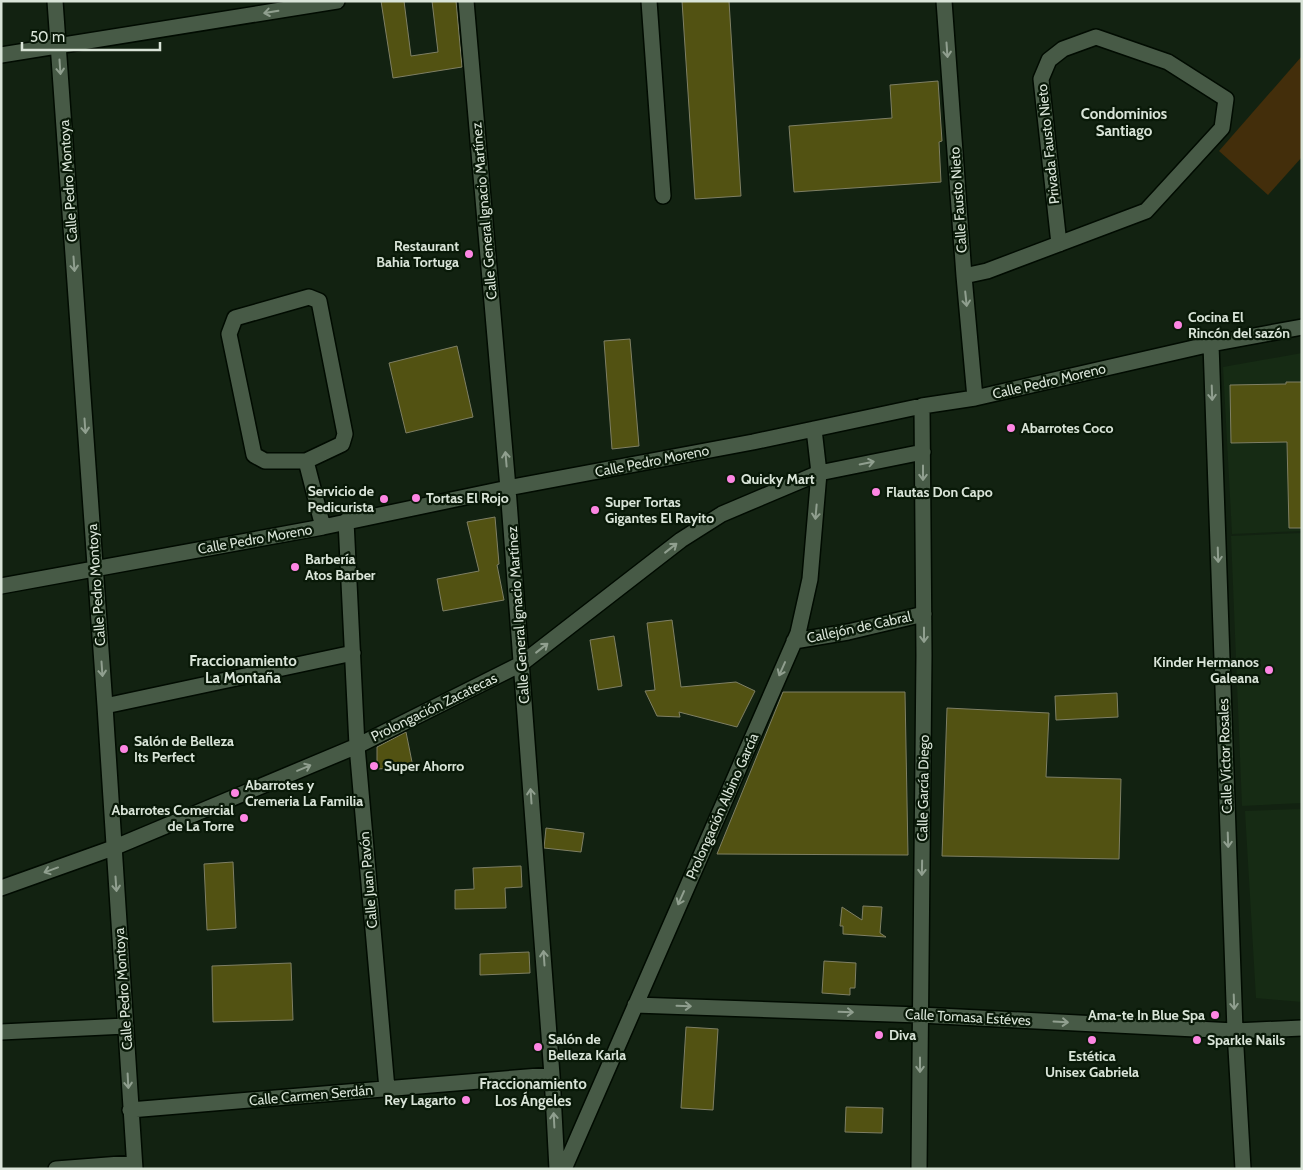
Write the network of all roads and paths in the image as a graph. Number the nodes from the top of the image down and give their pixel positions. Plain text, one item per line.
1 (55, 1) edge
2 (337, 1) edge
3 (466, 1) edge
4 (649, 1) edge
5 (944, 1) edge
6 (58, 47) junction
7 (1, 55) edge
8 (663, 196) dead end
9 (1059, 244) junction
10 (964, 276) junction
11 (1302, 326) edge
12 (1211, 344) junction
13 (975, 398) junction
14 (922, 406) junction
15 (814, 429) junction
16 (923, 452) junction
17 (306, 461) junction
18 (819, 473) junction
19 (508, 488) junction
20 (346, 521) junction
21 (323, 527) junction
22 (95, 568) junction
23 (1, 586) edge
24 (924, 614) junction
25 (794, 641) junction
26 (353, 653) junction
27 (521, 664) junction
28 (105, 706) junction
29 (356, 746) junction
30 (114, 848) junction
31 (1, 888) edge
32 (635, 1005) junction
33 (920, 1015) junction
34 (126, 1026) junction
35 (1302, 1028) edge
36 (1235, 1030) junction
37 (1, 1032) edge
38 (552, 1075) junction
39 (387, 1089) junction
40 (130, 1110) junction
41 (134, 1166) edge
42 (56, 1169) edge
43 (557, 1169) edge
44 (564, 1169) edge
45 (919, 1169) edge
46 (1243, 1169) edge

1 - 6 street, Calle Pedro Montoya
2 -> 6 street
19 -> 3 street, Calle General Ignacio Martínez
4 - 8 street
5 -> 10 street, Calle Fausto Nieto
6 - 7 street
6 -> 22 street, Calle Pedro Montoya
9 - 9 street, Privada Fausto Nieto
9 - 10 street, Privada Fausto Nieto
10 -> 13 street, Calle Fausto Nieto
11 - 12 street, Calle Pedro Moreno
12 - 13 street, Calle Pedro Moreno
12 -> 36 street, Calle Víctor Rosales
13 - 14 street, Calle Pedro Moreno
14 - 15 street, Calle Pedro Moreno
14 - 16 street, Calle García Diego
15 - 18 street, Prolongación Albino García
15 - 19 street, Calle Pedro Moreno
18 -> 16 street, Prolongación Zacatecas
16 -> 24 street, Calle García Diego
17 - 17 street
17 - 21 street
18 -> 25 street, Prolongación Albino García
27 -> 18 street, Prolongación Zacatecas
19 - 20 street, Calle Pedro Moreno
19 - 27 street, Calle General Ignacio Martínez
20 - 21 street, Calle Pedro Moreno
20 - 26 street, Calle Juan Pavón
21 - 22 street, Calle Pedro Moreno
22 - 23 street, Calle Pedro Moreno
22 -> 28 street, Calle Pedro Montoya
24 - 25 street, Callejón de Cabral
24 -> 33 street, Calle García Diego
25 -> 32 street, Prolongación Albino García
26 - 28 street
26 - 29 street, Calle Juan Pavón
27 - 29 street, Prolongación Zacatecas
38 -> 27 street, Calle General Ignacio Martínez
28 - 30 street, Calle Pedro Montoya
30 -> 29 street, Prolongación Zacatecas
29 - 39 street, Calle Juan Pavón
30 -> 31 street, Prolongación Zacatecas
30 -> 34 street, Calle Pedro Montoya
32 -> 33 street, Calle Tomasa Estéves
32 - 44 street, Prolongación Albino García
33 -> 36 street, Calle Tomasa Estéves
33 -> 45 street, Calle García Diego
34 - 37 street
34 -> 40 street, Calle Pedro Montoya
35 - 36 street, Calle Tomasa Estéves
36 - 46 street, Calle Víctor Rosales
38 - 39 street, Calle Carmen Serdán
43 -> 38 street, Calle General Ignacio Martínez
39 - 40 street, Calle Carmen Serdán
40 - 41 street, Calle Pedro Montoya
41 - 42 street

